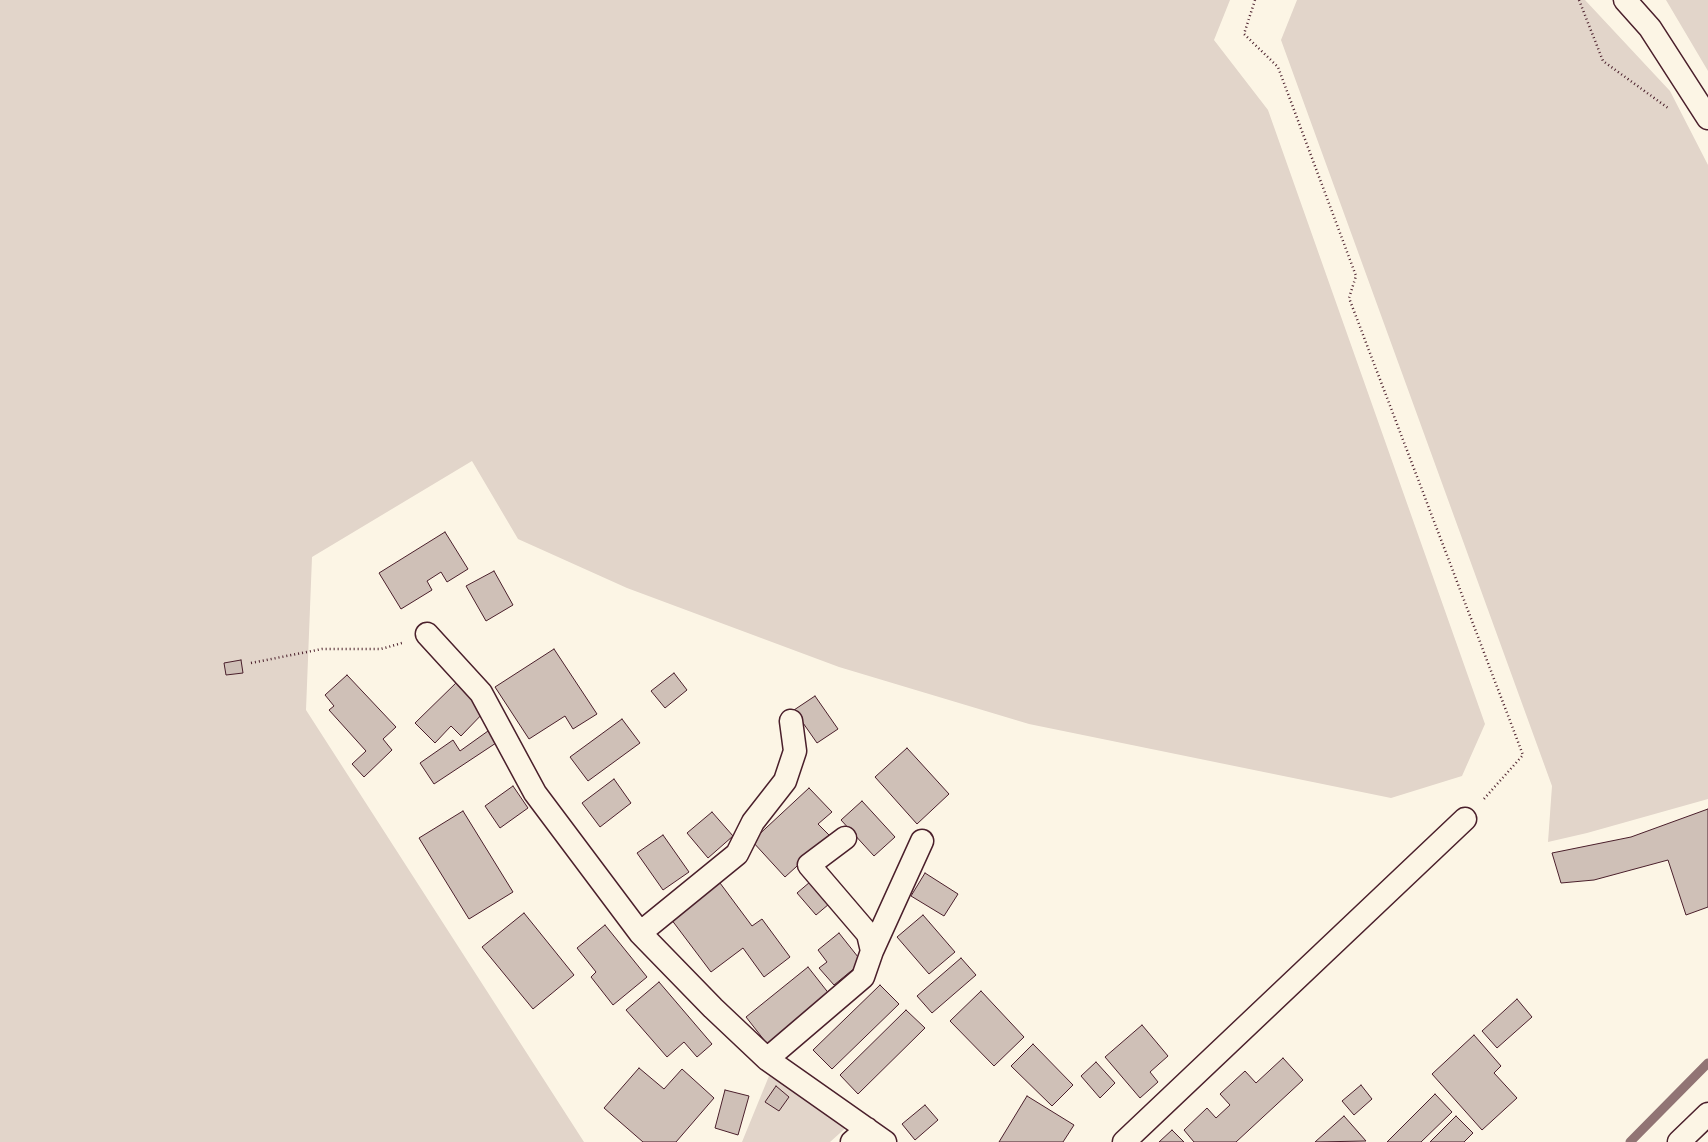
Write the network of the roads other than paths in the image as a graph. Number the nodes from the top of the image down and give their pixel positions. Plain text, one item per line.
1 (1625, 0) edge
2 (1708, 118) edge
3 (427, 634) road end
4 (791, 721) dead end
5 (1465, 819) road end
6 (845, 838) dead end
7 (922, 841) dead end
8 (640, 933) junction
9 (872, 951) junction
10 (767, 1059) junction
11 (1708, 1114) edge
12 (859, 1136) edge
13 (885, 1142) edge
14 (1124, 1142) edge
15 (1679, 1142) edge

1 - 2 street
3 - 8 street
4 - 8 street
5 - 14 street
6 - 9 street
7 - 9 street
8 - 10 street
9 - 10 street
10 - 12 street
11 - 15 street
12 - 13 street

